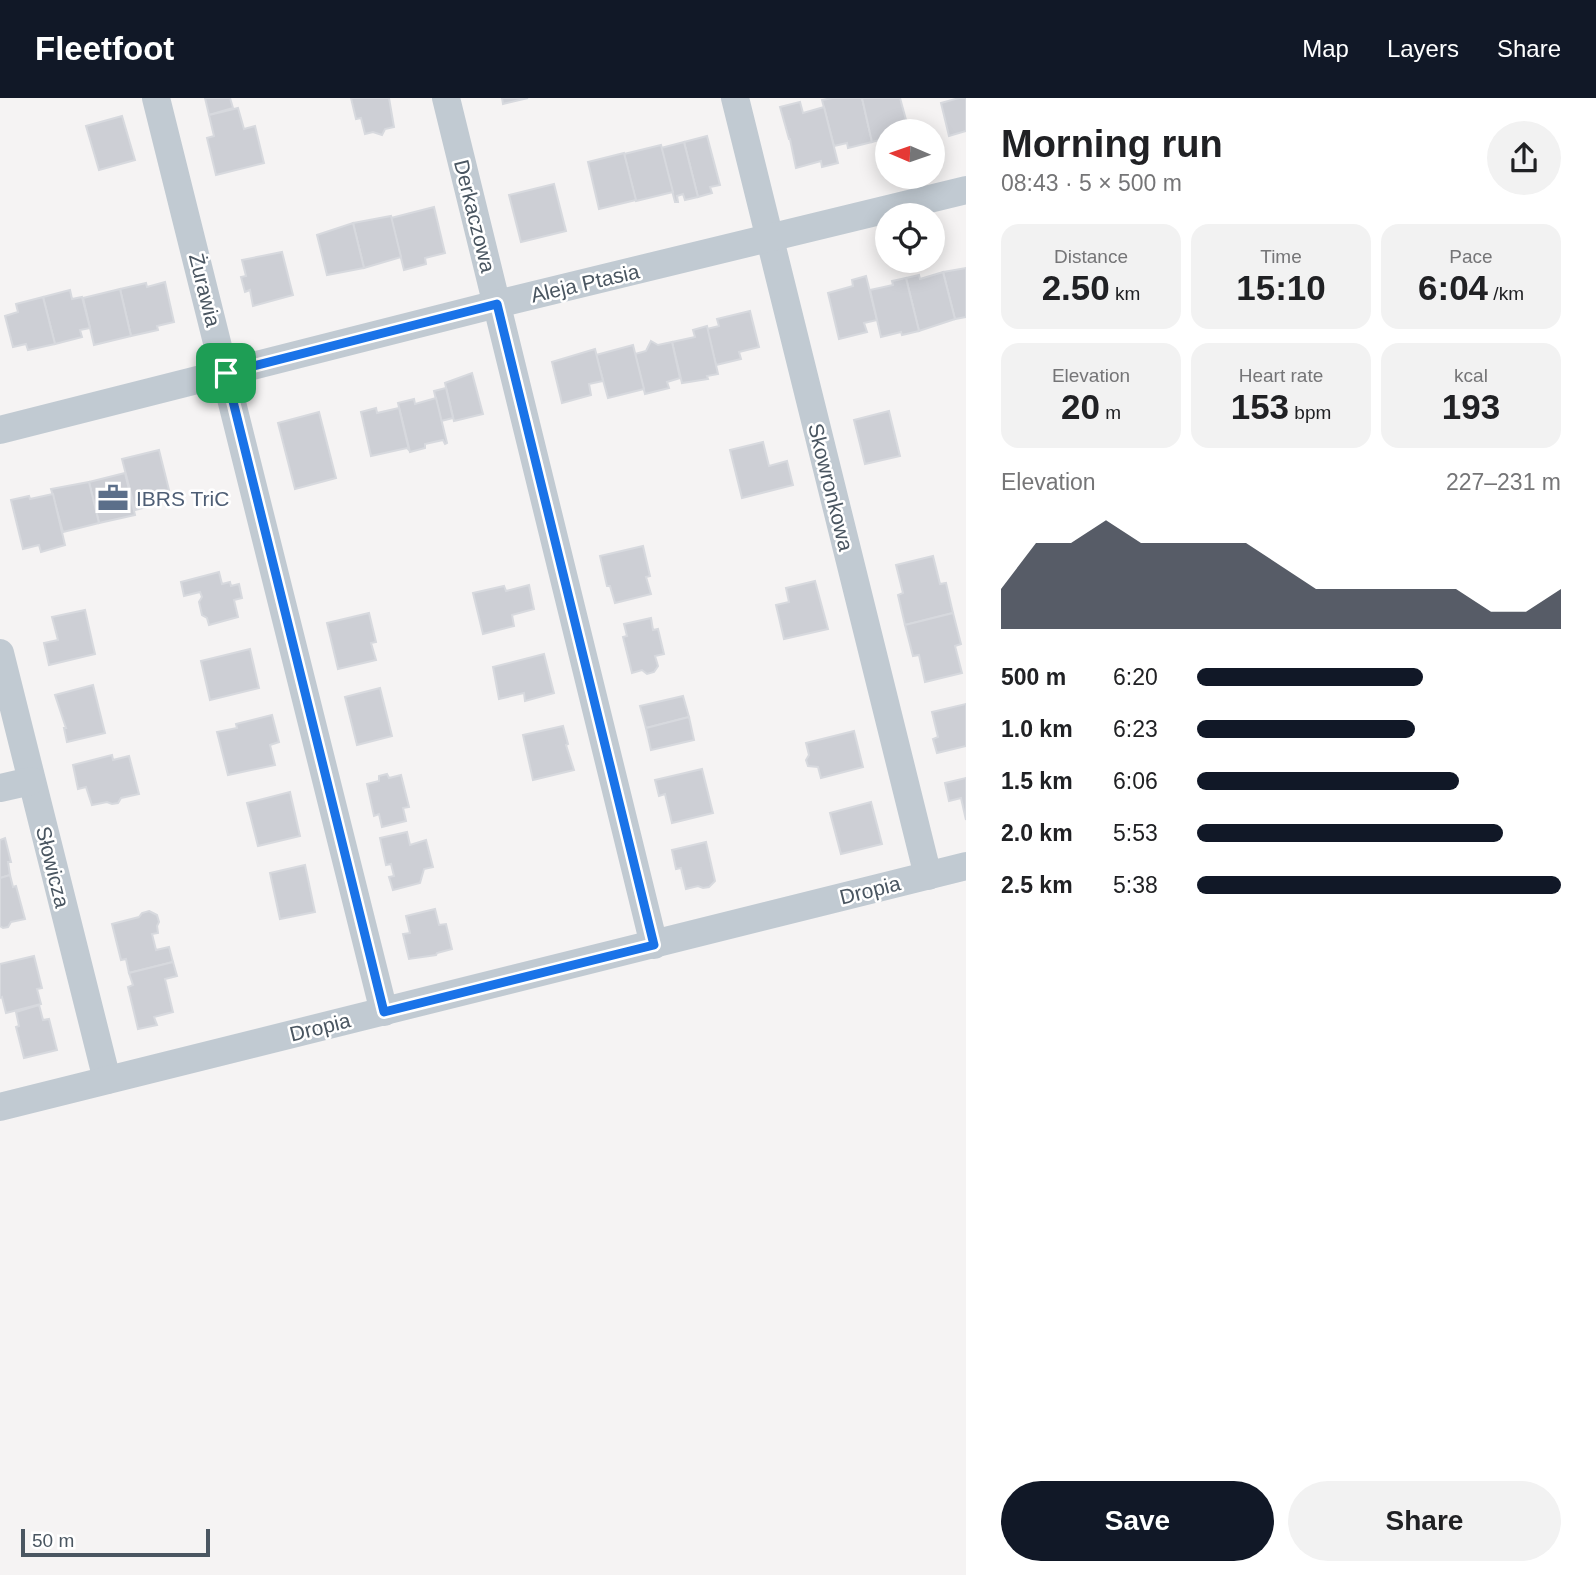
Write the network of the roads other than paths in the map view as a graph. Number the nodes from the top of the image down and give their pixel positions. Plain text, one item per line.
1 (156, 98) edge
2 (446, 98) edge
3 (735, 98) edge
4 (966, 190) edge
5 (769, 239) junction
6 (497, 304) junction
7 (226, 373) junction
8 (0, 430) edge
9 (0, 653) edge
10 (31, 781) junction
11 (0, 788) edge
12 (966, 866) edge
13 (928, 876) junction
14 (654, 945) junction
15 (384, 1012) junction
16 (107, 1080) junction
17 (0, 1107) edge

1 - 7 street, Żurawia
2 - 6 street, Derkaczowa
3 - 5 street, Skowronkowa
4 - 5 street, Aleja Ptasia
5 - 6 street, Aleja Ptasia
5 - 13 street, Skowronkowa
6 - 7 street, Aleja Ptasia
6 - 14 street, Derkaczowa
7 - 8 street, Aleja Ptasia
7 - 15 street, Żurawia
9 - 10 street, Słowicza
10 - 11 street
10 - 16 street, Słowicza
12 - 13 street, Dropia
13 - 14 street, Dropia
14 - 15 street, Dropia
15 - 16 street, Dropia
16 - 17 street, Dropia

